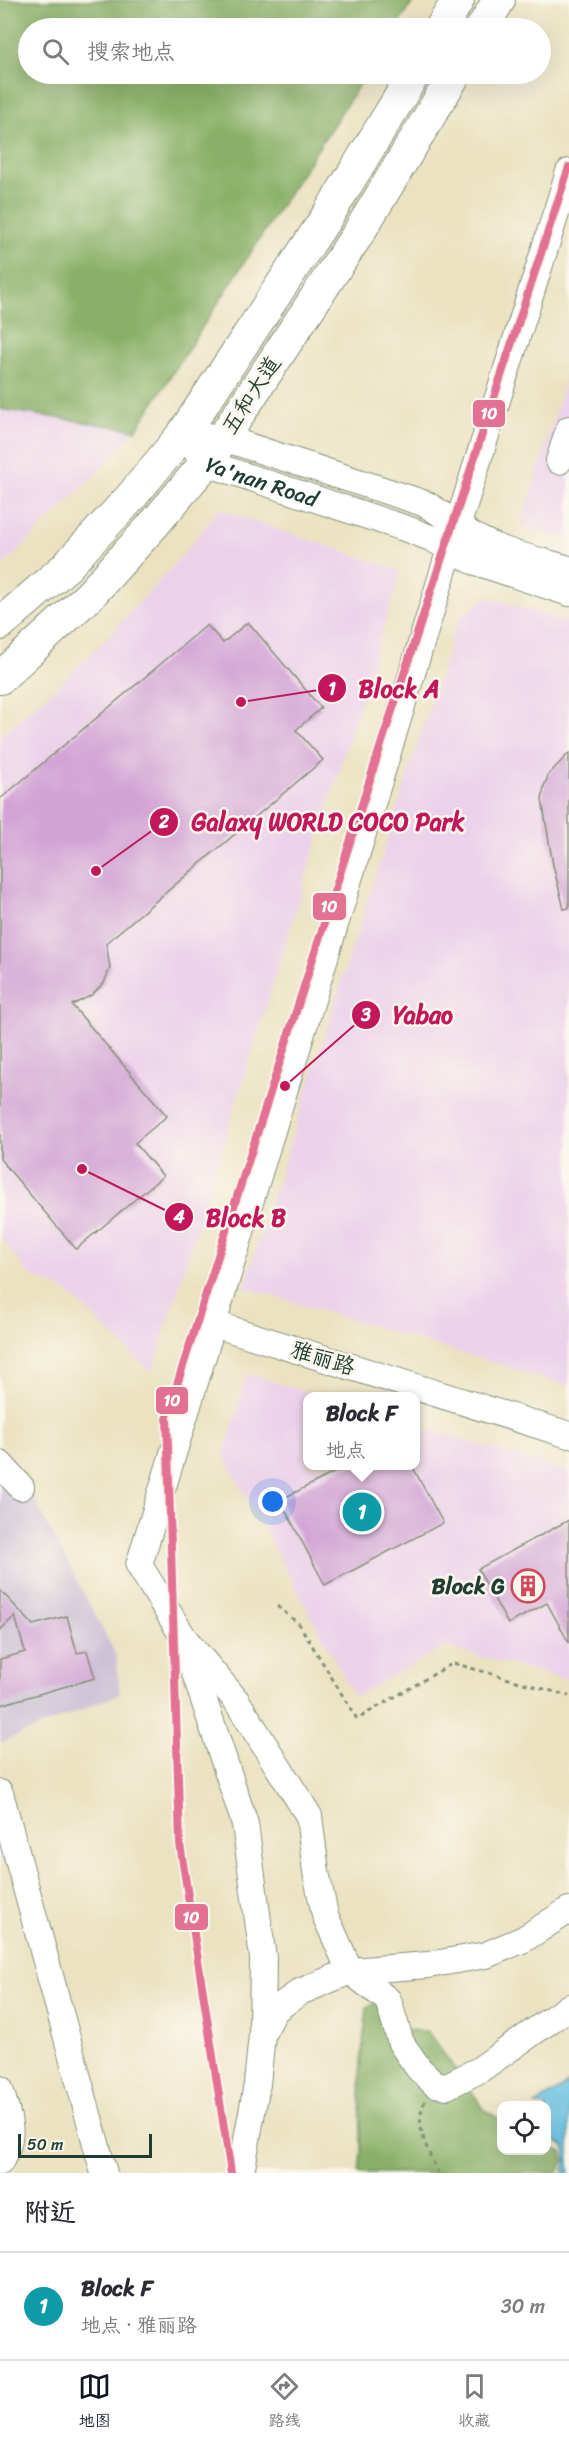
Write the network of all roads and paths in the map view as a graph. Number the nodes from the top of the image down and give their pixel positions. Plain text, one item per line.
1 (458, 0) edge
2 (499, 0) edge
3 (447, 18) edge
4 (488, 18) edge
5 (408, 84) edge
6 (449, 84) edge
7 (569, 172) edge
8 (559, 237) edge
9 (569, 429) edge
10 (183, 434) junction
11 (223, 438) junction
12 (559, 461) dead end
13 (206, 463) junction
14 (458, 524) junction
15 (450, 549) junction
16 (569, 569) edge
17 (569, 593) edge
18 (0, 624) edge
19 (0, 678) edge
20 (214, 1324) junction
21 (569, 1435) edge
22 (0, 1464) edge
23 (21, 1487) dead end
24 (277, 1606) dead end
25 (184, 1638) junction
26 (569, 1696) edge
27 (0, 1792) edge
28 (569, 1910) edge
29 (350, 1971) junction
30 (569, 2007) edge
31 (262, 2034) junction
32 (435, 2084) junction
33 (0, 2089) edge
34 (0, 2162) edge
35 (104, 2173) edge
36 (242, 2173) edge
37 (438, 2173) edge

1 - 3 main road
2 - 4 main road
5 - 10 main road, 五和大道
6 - 11 main road, 五和大道
7 - 8 street
8 - 14 street
9 - 12 street
10 - 11 street, Ya'nan Road
10 - 13 street, Ya'nan Road
10 - 18 main road, 五和大道
11 - 13 main road, 五和大道
11 - 14 street, Ya'nan Road
13 - 15 street, Ya'nan Road
13 - 19 main road, 五和大道
14 - 16 street, Ya'nan Road
15 - 17 street, Ya'nan Road
15 - 20 street
20 - 21 street, 雅丽路
20 - 25 street
22 - 23 street
24 - 26 path
25 - 29 street
25 - 31 street
27 - 35 street
28 - 29 street
29 - 31 street
29 - 32 street
30 - 32 street
31 - 36 street
32 - 37 path
33 - 34 street

